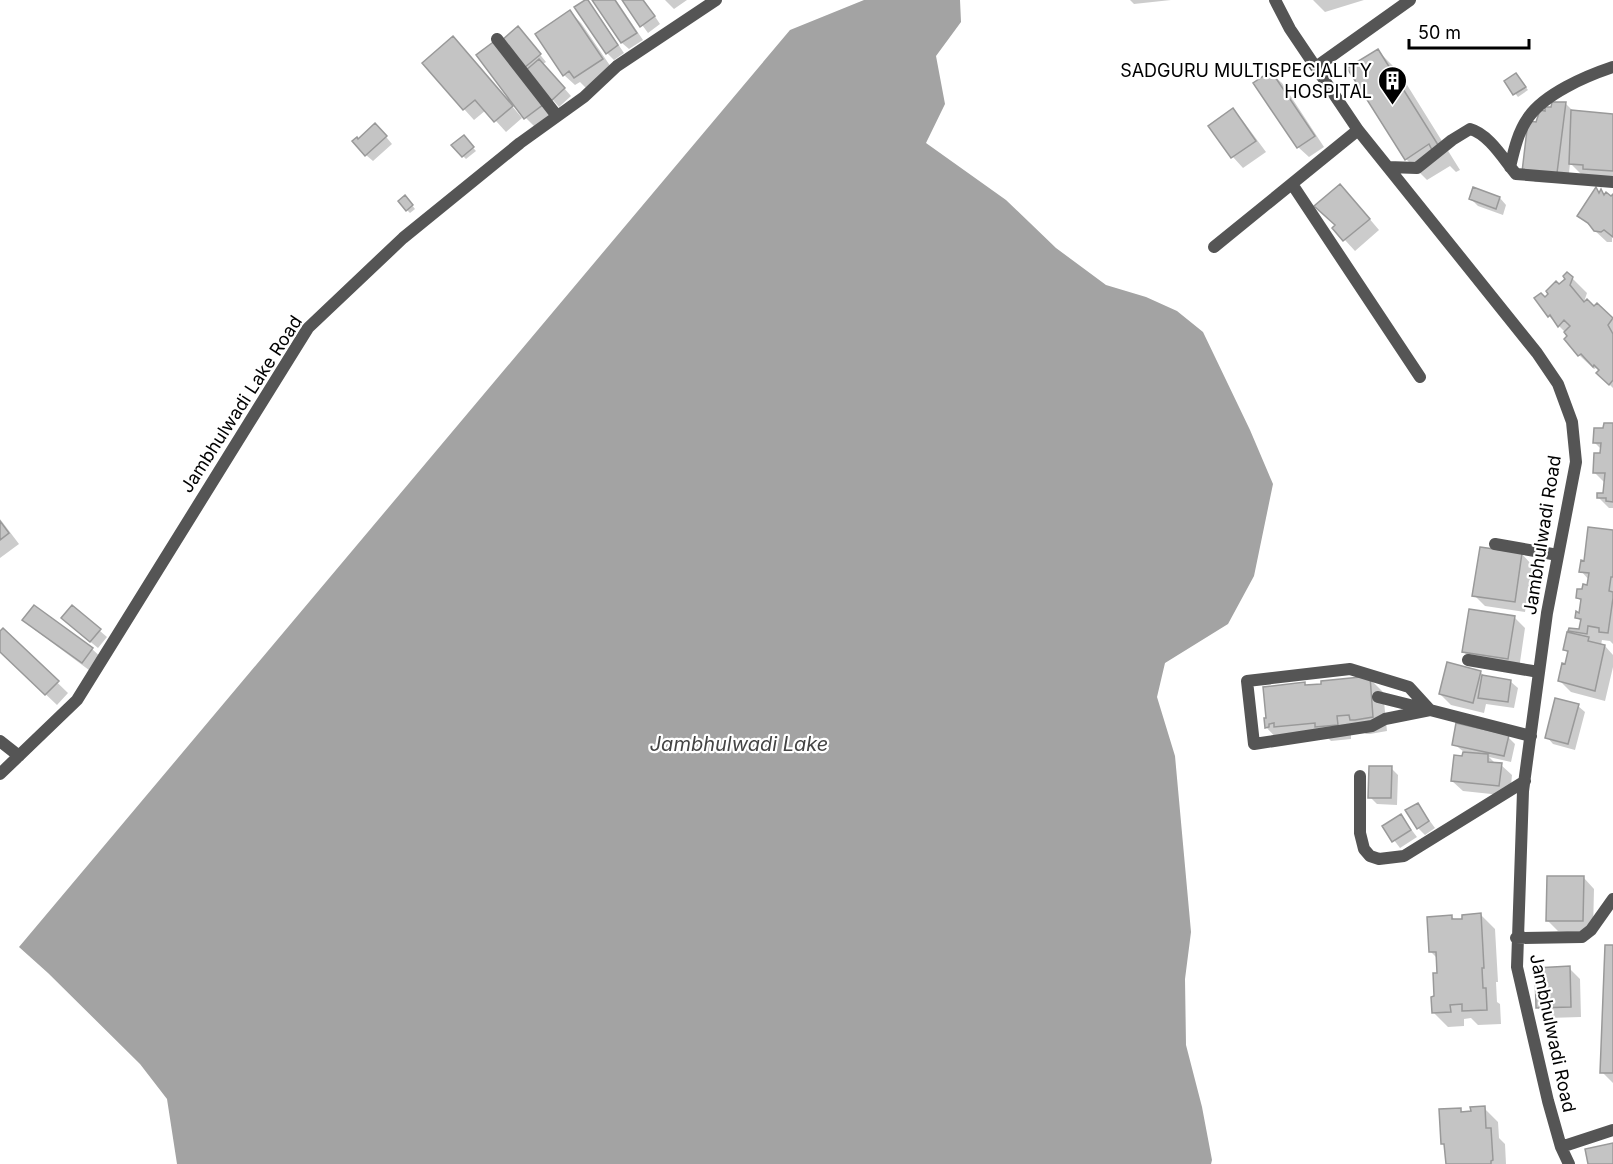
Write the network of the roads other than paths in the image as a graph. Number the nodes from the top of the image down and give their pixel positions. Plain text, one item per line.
1 (716, 0) edge
2 (1275, 0) edge
3 (1410, 0) edge
4 (497, 39) dead end
5 (1316, 67) junction
6 (1613, 67) edge
7 (557, 116) junction
8 (1358, 130) junction
9 (1388, 167) junction
10 (1510, 167) junction
11 (1613, 182) edge
12 (1292, 184) junction
13 (1214, 247) dead end
14 (1419, 377) dead end
15 (1495, 544) dead end
16 (1558, 555) junction
17 (1468, 660) dead end
18 (1539, 672) junction
19 (1378, 697) dead end
20 (1430, 710) junction
21 (1531, 736) junction
22 (0, 741) edge
23 (19, 756) junction
24 (0, 774) edge
25 (1360, 776) dead end
26 (1525, 781) junction
27 (1613, 899) edge
28 (1516, 938) junction
29 (1613, 1130) edge
30 (1561, 1147) junction
31 (1569, 1164) edge

1 - 7 street, Jambhulwadi Lake Road
2 - 5 street, Jambhulwadi Road
3 - 5 street
4 - 7 street
5 - 8 street, Jambhulwadi Road
6 - 10 street
7 - 23 street, Jambhulwadi Lake Road
8 - 9 street, Jambhulwadi Road
8 - 12 street
9 - 10 street
9 - 16 street, Jambhulwadi Road
10 - 11 street
12 - 13 street
12 - 14 street
15 - 16 street
16 - 18 street, Jambhulwadi Road
17 - 18 street
18 - 21 street, Jambhulwadi Road
19 - 20 street
20 - 20 street
20 - 21 street
21 - 26 street, Jambhulwadi Road
22 - 23 street
23 - 24 street, Jambhulwadi Lake Road
25 - 26 street
26 - 28 street, Jambhulwadi Road
27 - 28 street
28 - 30 street, Jambhulwadi Road
29 - 30 street
30 - 31 street, Jambhulwadi Road

